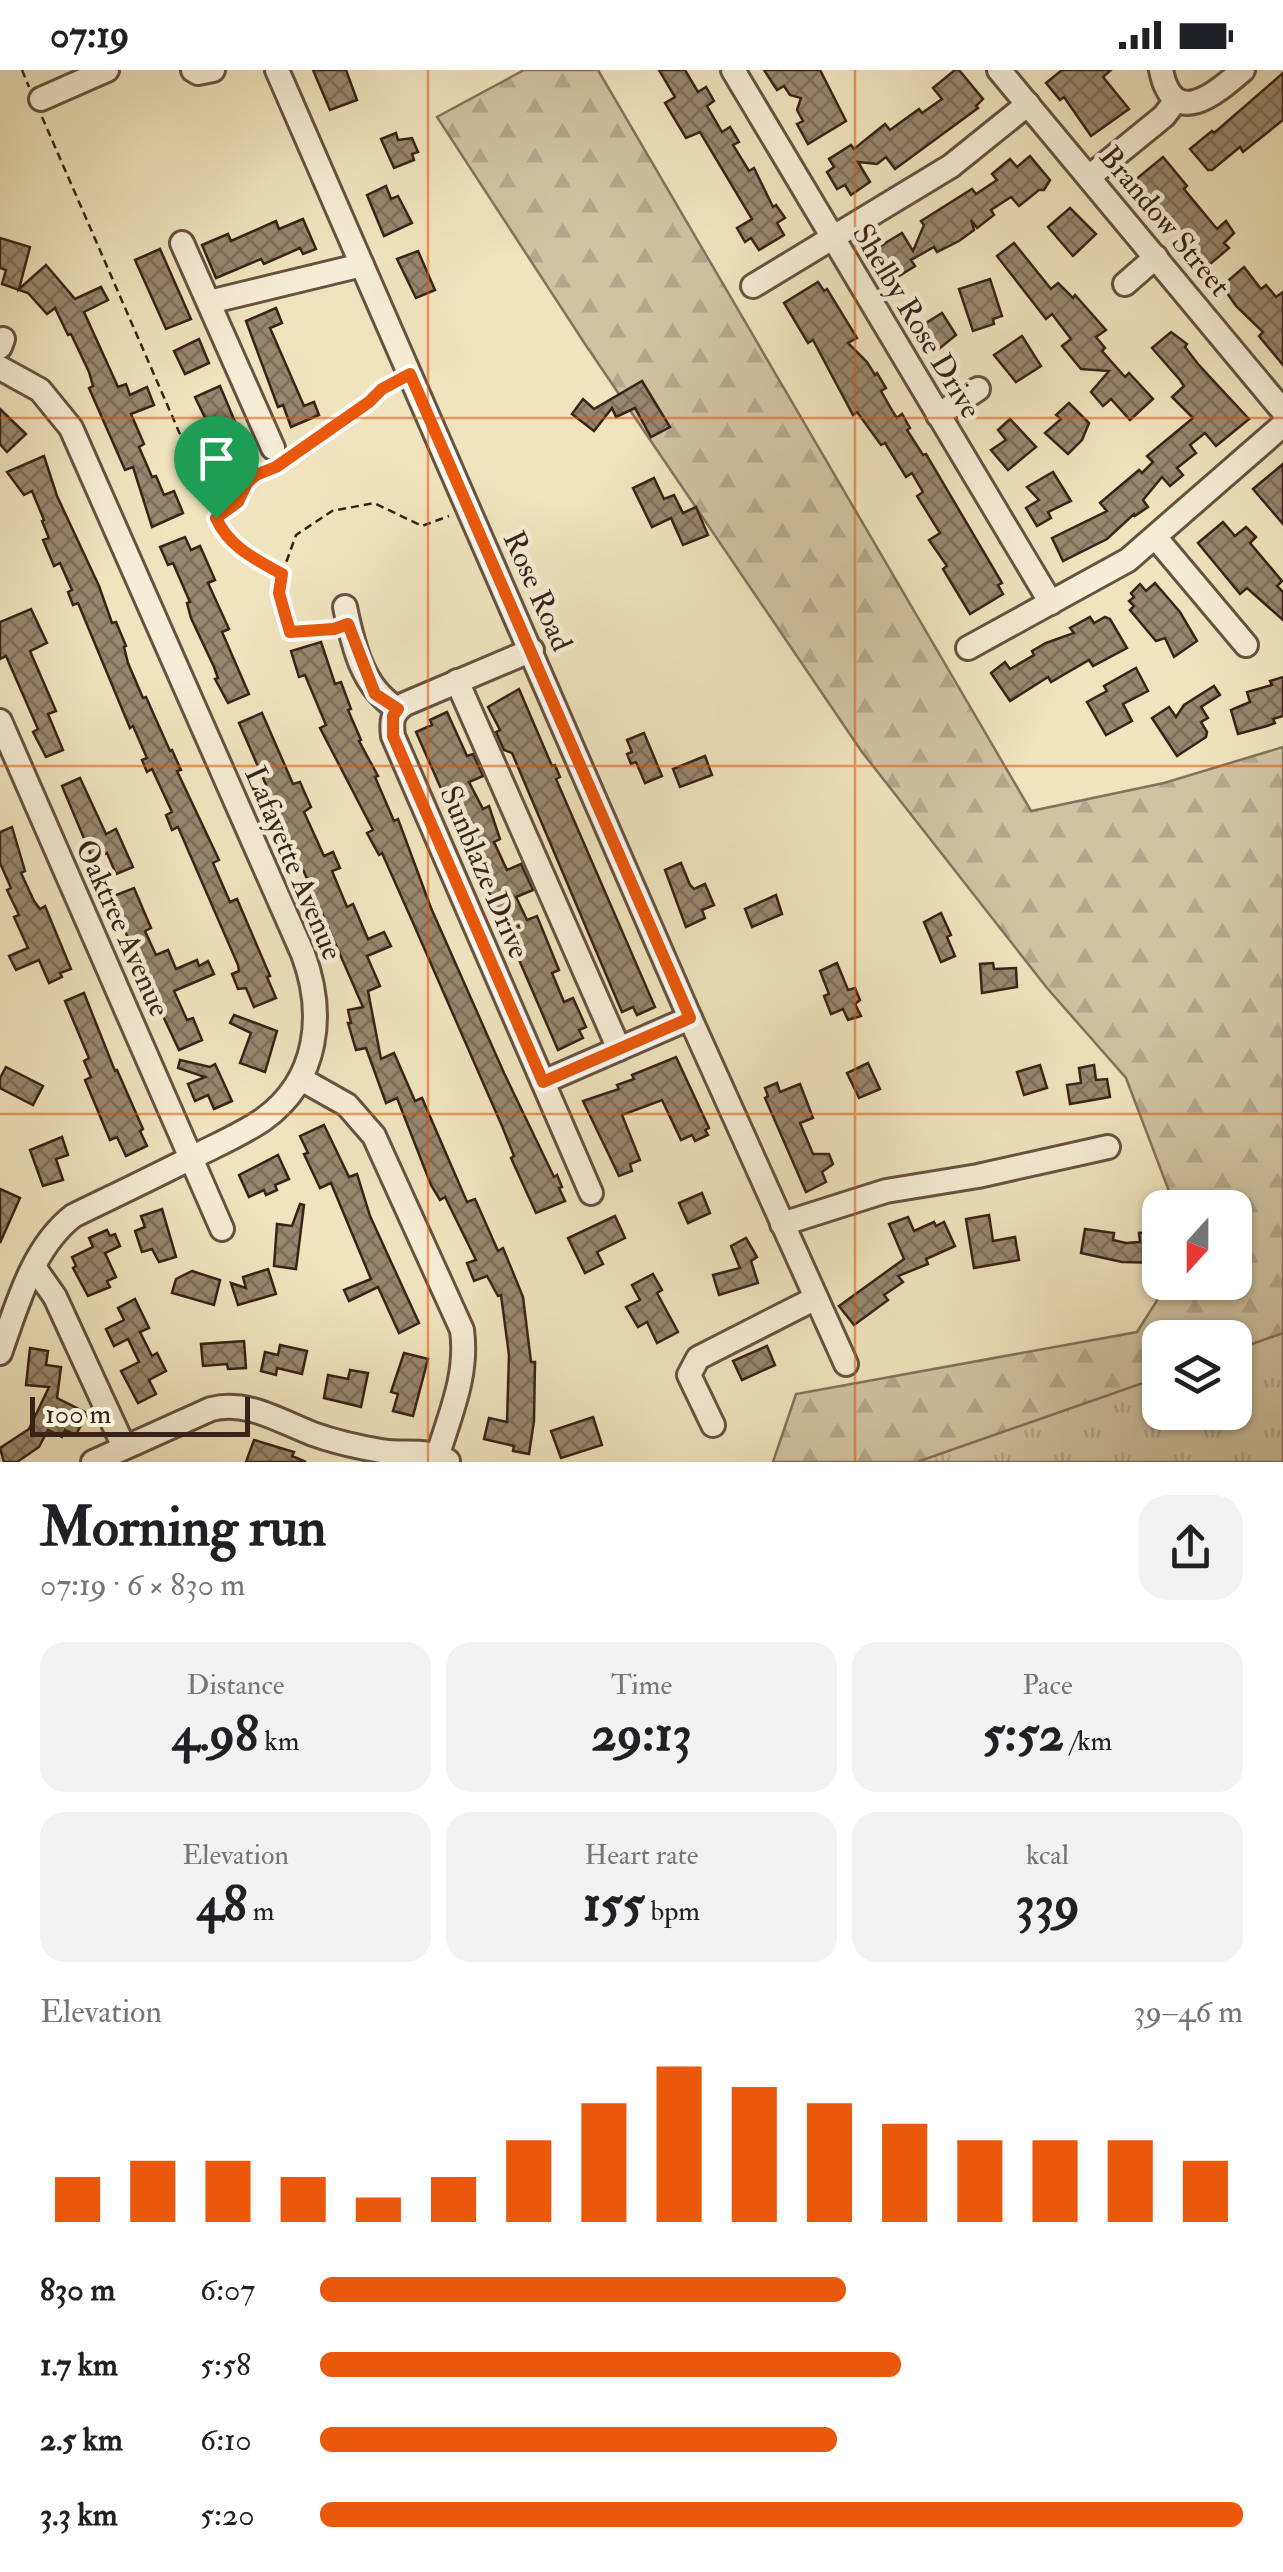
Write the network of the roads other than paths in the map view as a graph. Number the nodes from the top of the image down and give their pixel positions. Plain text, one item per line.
1 (107, 70) edge
2 (194, 70) edge
3 (214, 70) edge
4 (277, 70) edge
5 (733, 70) edge
6 (999, 70) edge
7 (1161, 70) edge
8 (1243, 70) edge
9 (37, 100) road end
10 (1176, 100) junction
11 (1028, 104) junction
12 (1090, 176) junction
13 (832, 238) junction
14 (182, 243) dead end
15 (1156, 258) junction
16 (362, 266) junction
17 (1125, 284) dead end
18 (753, 286) dead end
19 (208, 302) junction
20 (0, 368) edge
21 (978, 389) dead end
22 (1283, 412) edge
23 (938, 414) junction
24 (1283, 425) edge
25 (278, 459) road end
26 (1156, 538) junction
27 (1050, 603) junction
28 (346, 616) road end
29 (1246, 645) dead end
30 (968, 648) dead end
31 (532, 650) junction
32 (458, 681) junction
33 (398, 709) junction
34 (3, 736) edge
35 (690, 1018) junction
36 (619, 1049) junction
37 (301, 1079) junction
38 (543, 1082) junction
39 (1108, 1147) dead end
40 (191, 1158) junction
41 (592, 1193) dead end
42 (782, 1224) junction
43 (222, 1229) dead end
44 (34, 1267) junction
45 (816, 1298) junction
46 (0, 1353) edge
47 (846, 1364) dead end
48 (714, 1425) dead end
49 (124, 1447) junction
50 (444, 1458) edge
51 (93, 1462) edge

1 - 9 street
2 - 3 street
4 - 16 street, Rose Road
5 - 13 street, Shelby Rose Drive
6 - 11 street, Brandow Street
7 - 10 street
8 - 10 street
10 - 12 street
11 - 12 street, Brandow Street
11 - 13 street
12 - 15 street, Brandow Street
13 - 18 street
13 - 23 street, Shelby Rose Drive
14 - 19 street
15 - 17 street
15 - 22 street, Brandow Street
16 - 19 street
16 - 31 street, Rose Road
19 - 25 street
20 - 37 street, Lafayette Avenue
21 - 23 street
23 - 27 street, Shelby Rose Drive
24 - 26 street
26 - 27 street
26 - 29 street
27 - 30 street
28 - 33 street
31 - 32 street
31 - 35 street, Rose Road
32 - 33 street
32 - 36 street
33 - 38 street, Sunblaze Drive
34 - 40 street, Oaktree Avenue
35 - 36 street
35 - 42 street, Rose Road
36 - 38 street
37 - 40 street, Lafayette Avenue
37 - 50 street
38 - 41 street, Sunblaze Drive
39 - 42 street
40 - 43 street, Oaktree Avenue
40 - 44 street, Lafayette Avenue
42 - 45 street, Rose Road
44 - 46 street, Lafayette Avenue
44 - 49 street
45 - 47 street, Rose Road
45 - 48 street
49 - 50 street
49 - 51 street

